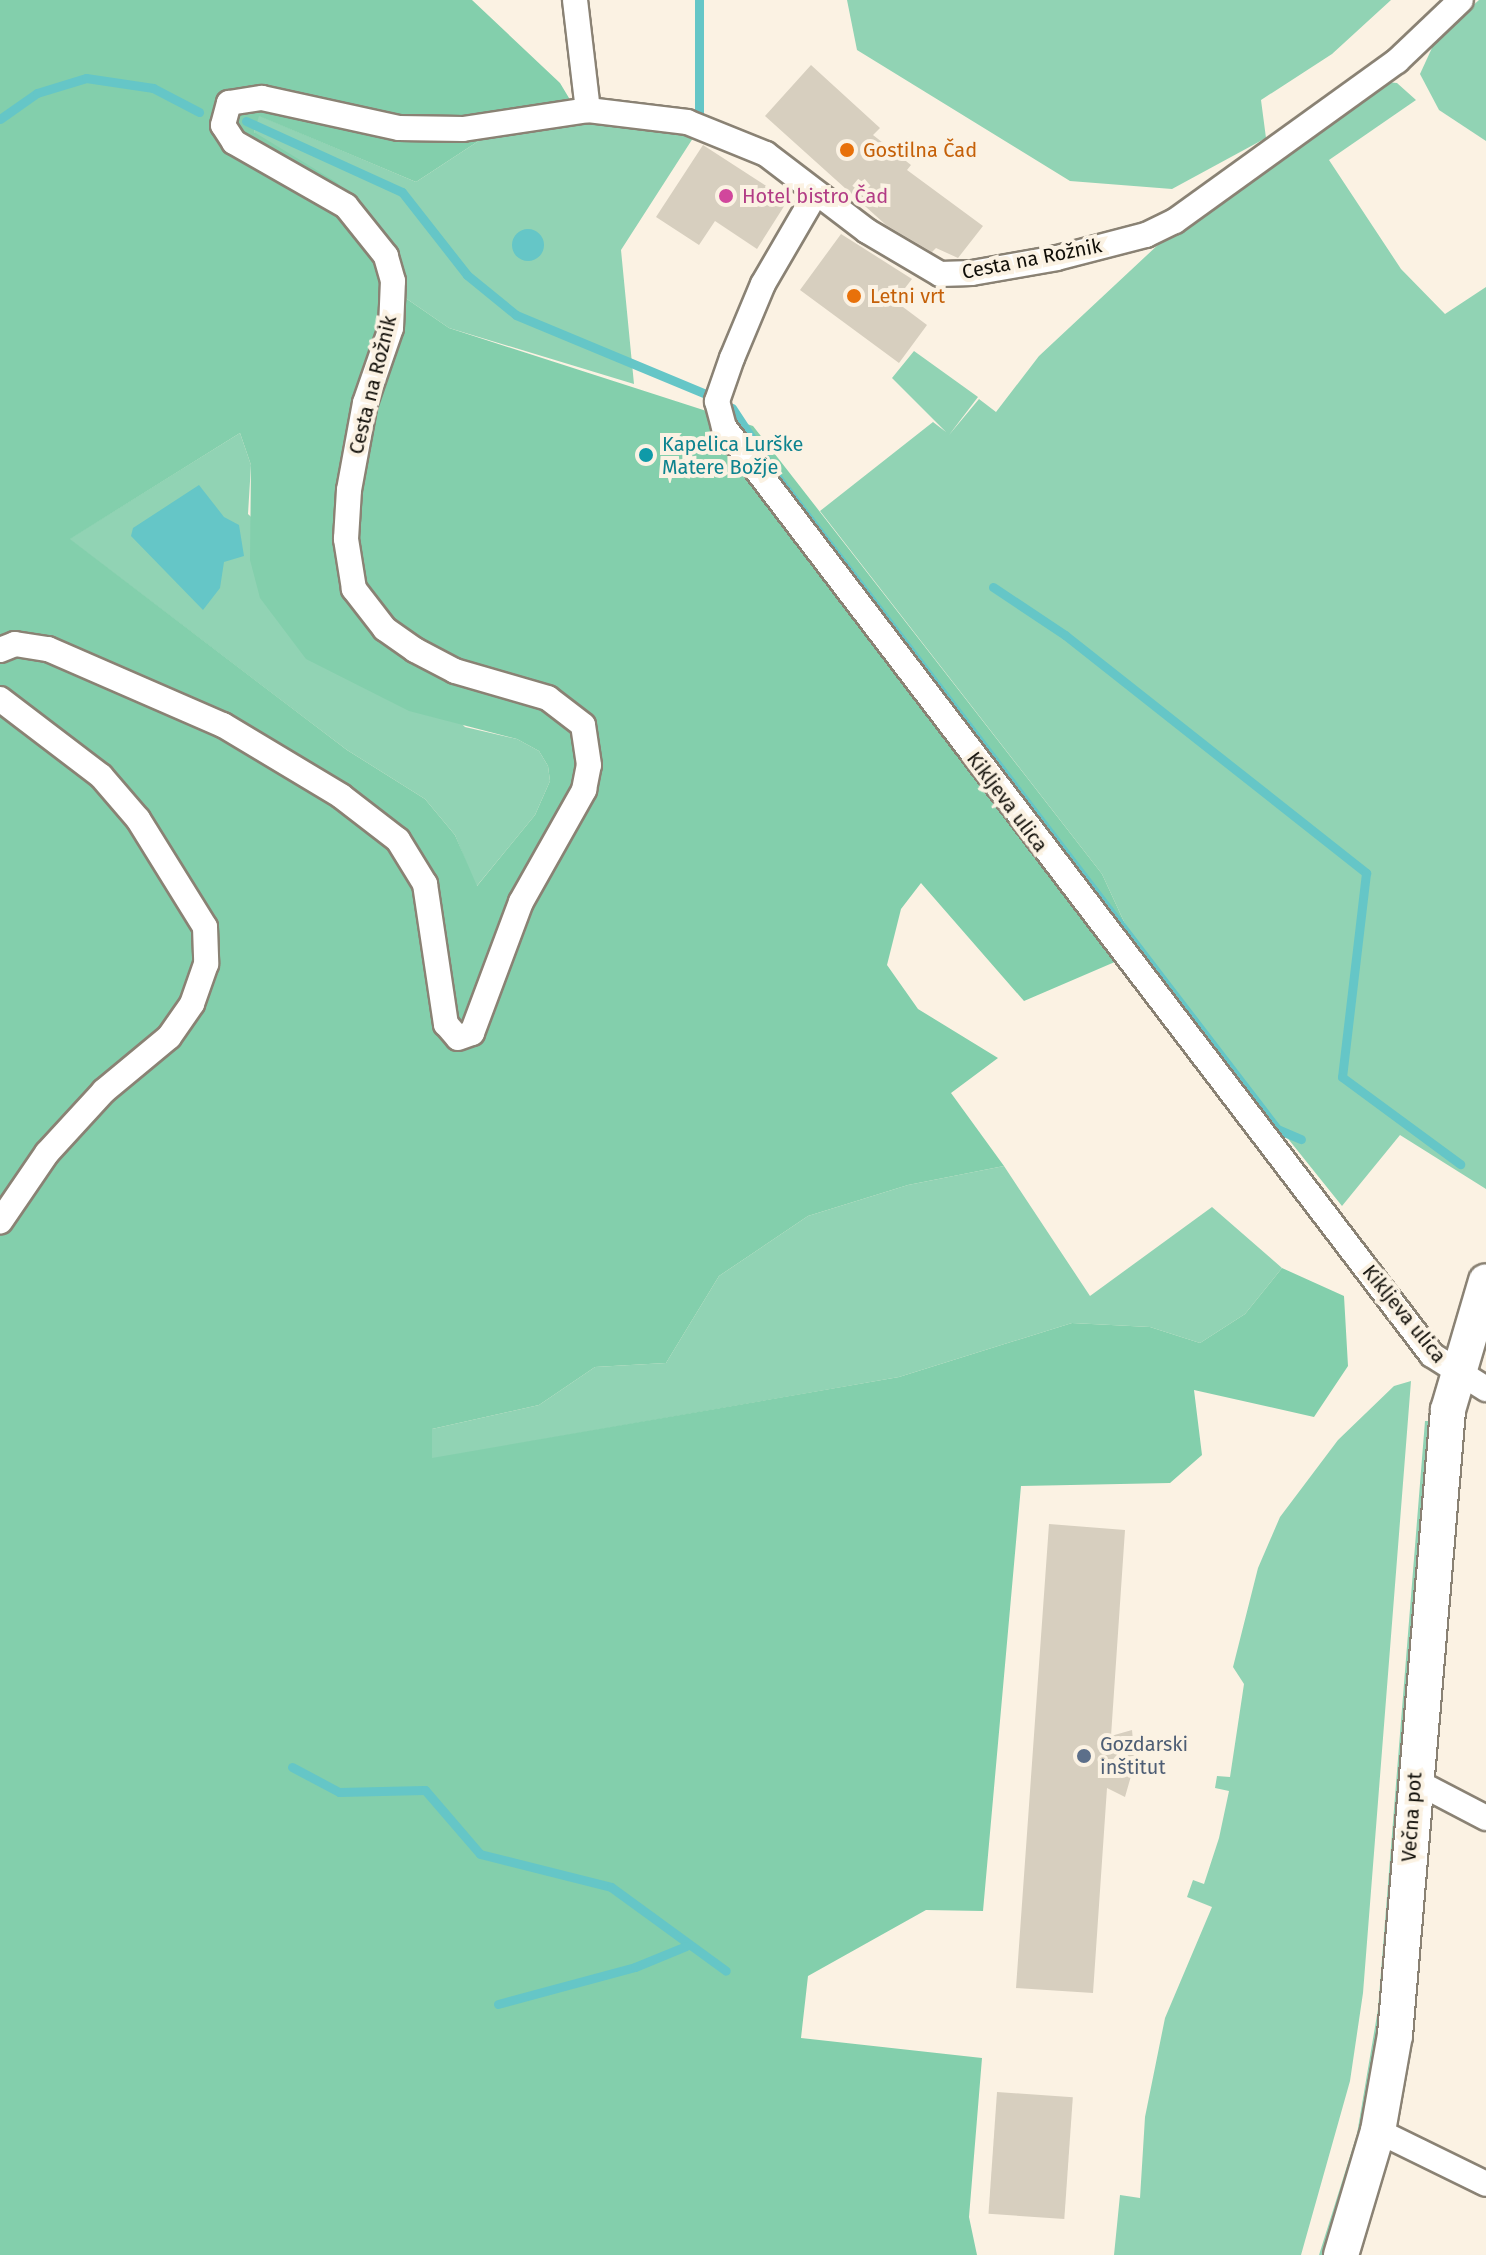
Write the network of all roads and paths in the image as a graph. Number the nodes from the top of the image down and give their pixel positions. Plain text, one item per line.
1 (575, 0) edge
2 (1461, 0) edge
3 (588, 110) junction
4 (816, 193) junction
5 (0, 650) edge
6 (0, 699) edge
7 (0, 1222) edge
8 (1486, 1281) edge
9 (1456, 1374) junction
10 (1486, 1389) edge
11 (1415, 1781) junction
12 (1486, 1818) edge
13 (1378, 2131) junction
14 (1486, 2184) edge
15 (1341, 2255) edge

1 - 3 street
2 - 4 street, Cesta na Rožnik
3 - 4 street, Cesta na Rožnik
3 - 5 street, Cesta na Rožnik
4 - 9 street, Kikljeva ulica
6 - 7 street
8 - 9 main road, Večna pot
9 - 10 street, Kikljeva ulica
9 - 11 main road, Večna pot
11 - 12 street
11 - 13 main road, Večna pot
13 - 14 street
13 - 15 main road, Večna pot

